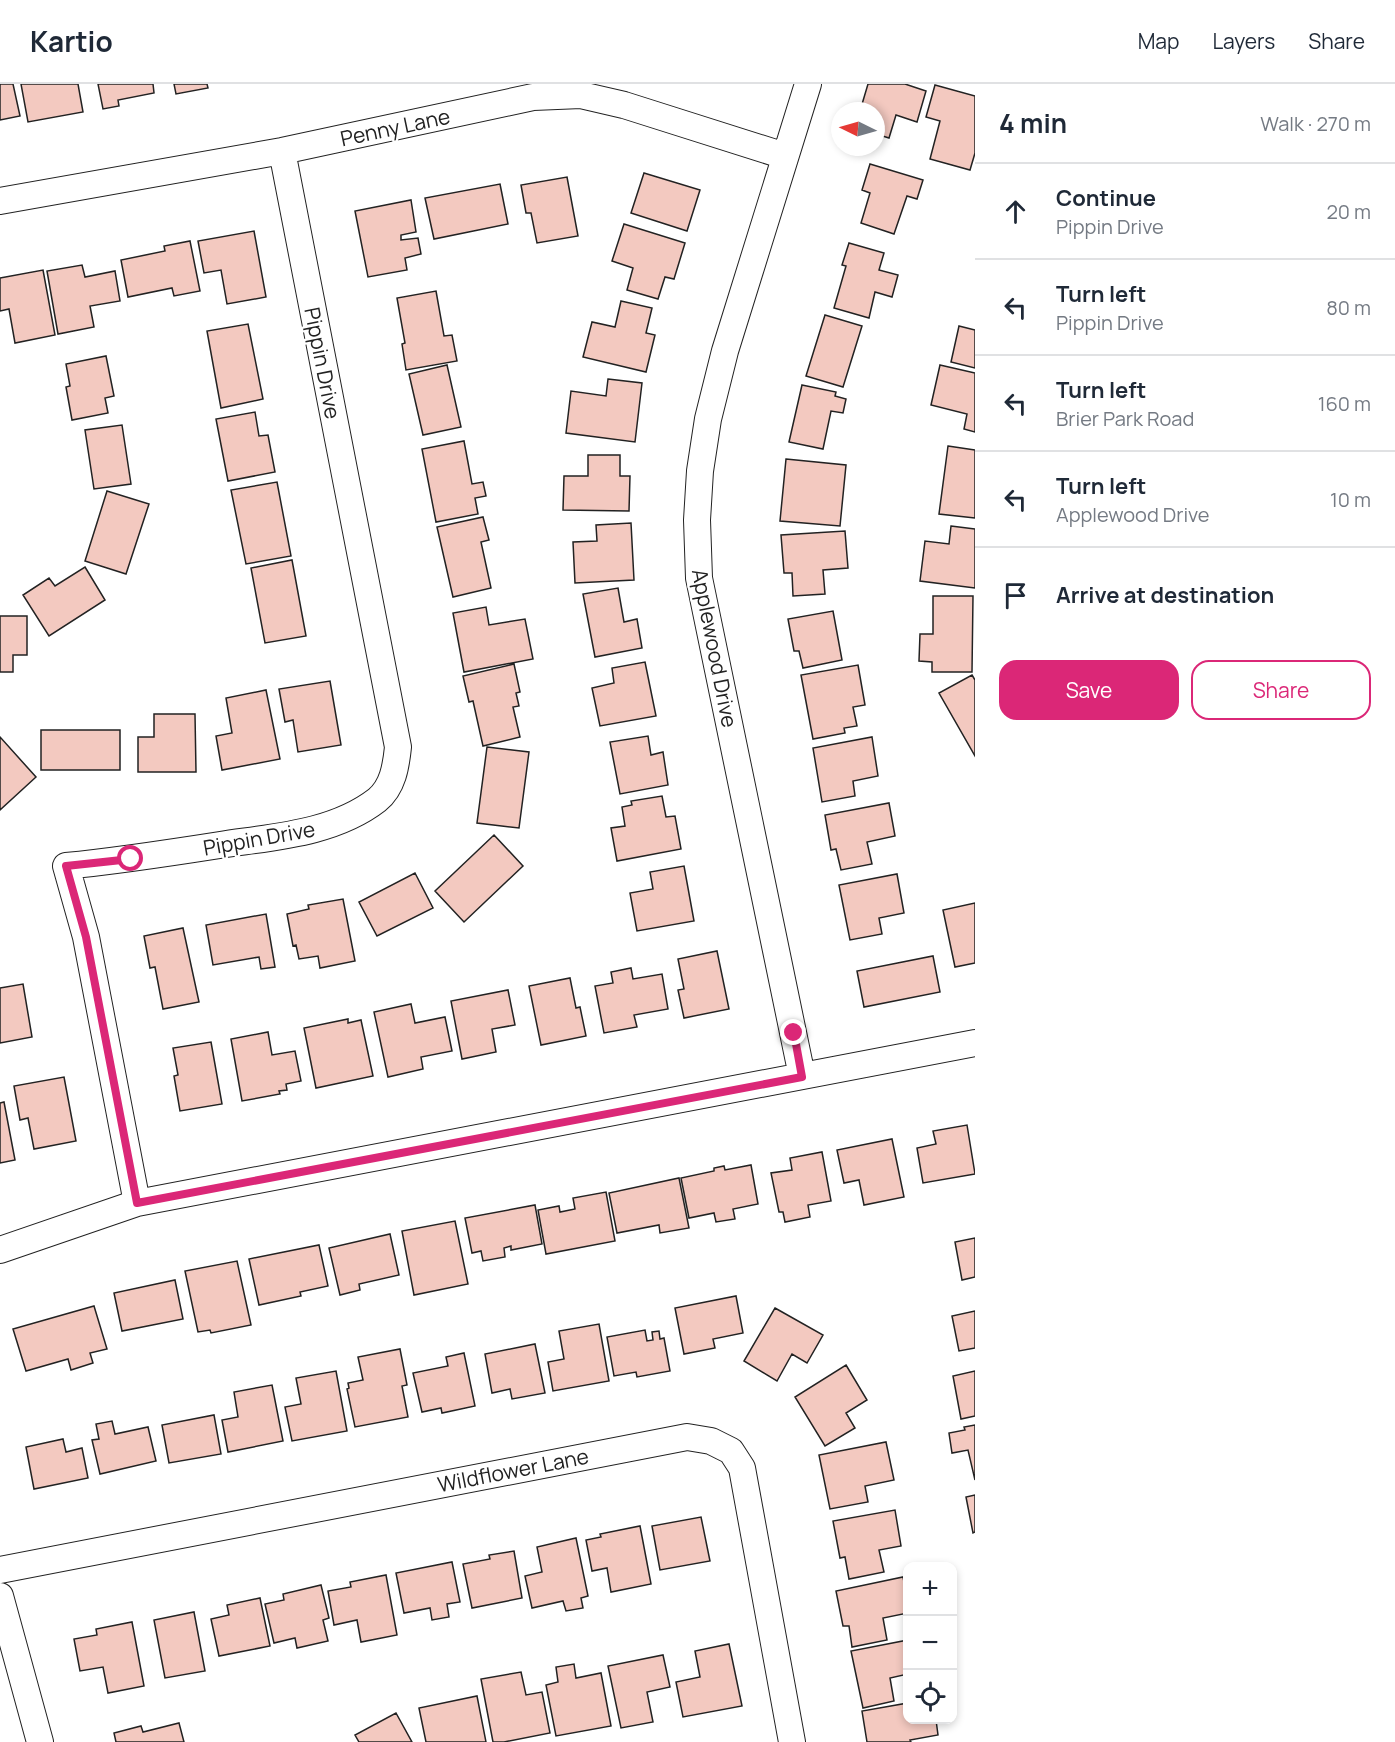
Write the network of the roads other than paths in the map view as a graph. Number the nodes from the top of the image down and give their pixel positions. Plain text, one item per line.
1 (808, 84) edge
2 (282, 151) junction
3 (785, 156) junction
4 (0, 201) edge
5 (975, 1043) edge
6 (802, 1077) junction
7 (137, 1203) junction
8 (0, 1250) edge
9 (0, 1570) edge
10 (0, 1596) edge
11 (40, 1742) edge
12 (792, 1742) edge

1 - 3 street, Applewood Drive
2 - 3 street, Penny Lane
2 - 4 street, Penny Lane
2 - 7 street, Pippin Drive
3 - 6 street, Applewood Drive
5 - 6 street
6 - 7 street
7 - 8 street
9 - 12 street, Wildflower Lane
10 - 11 street

